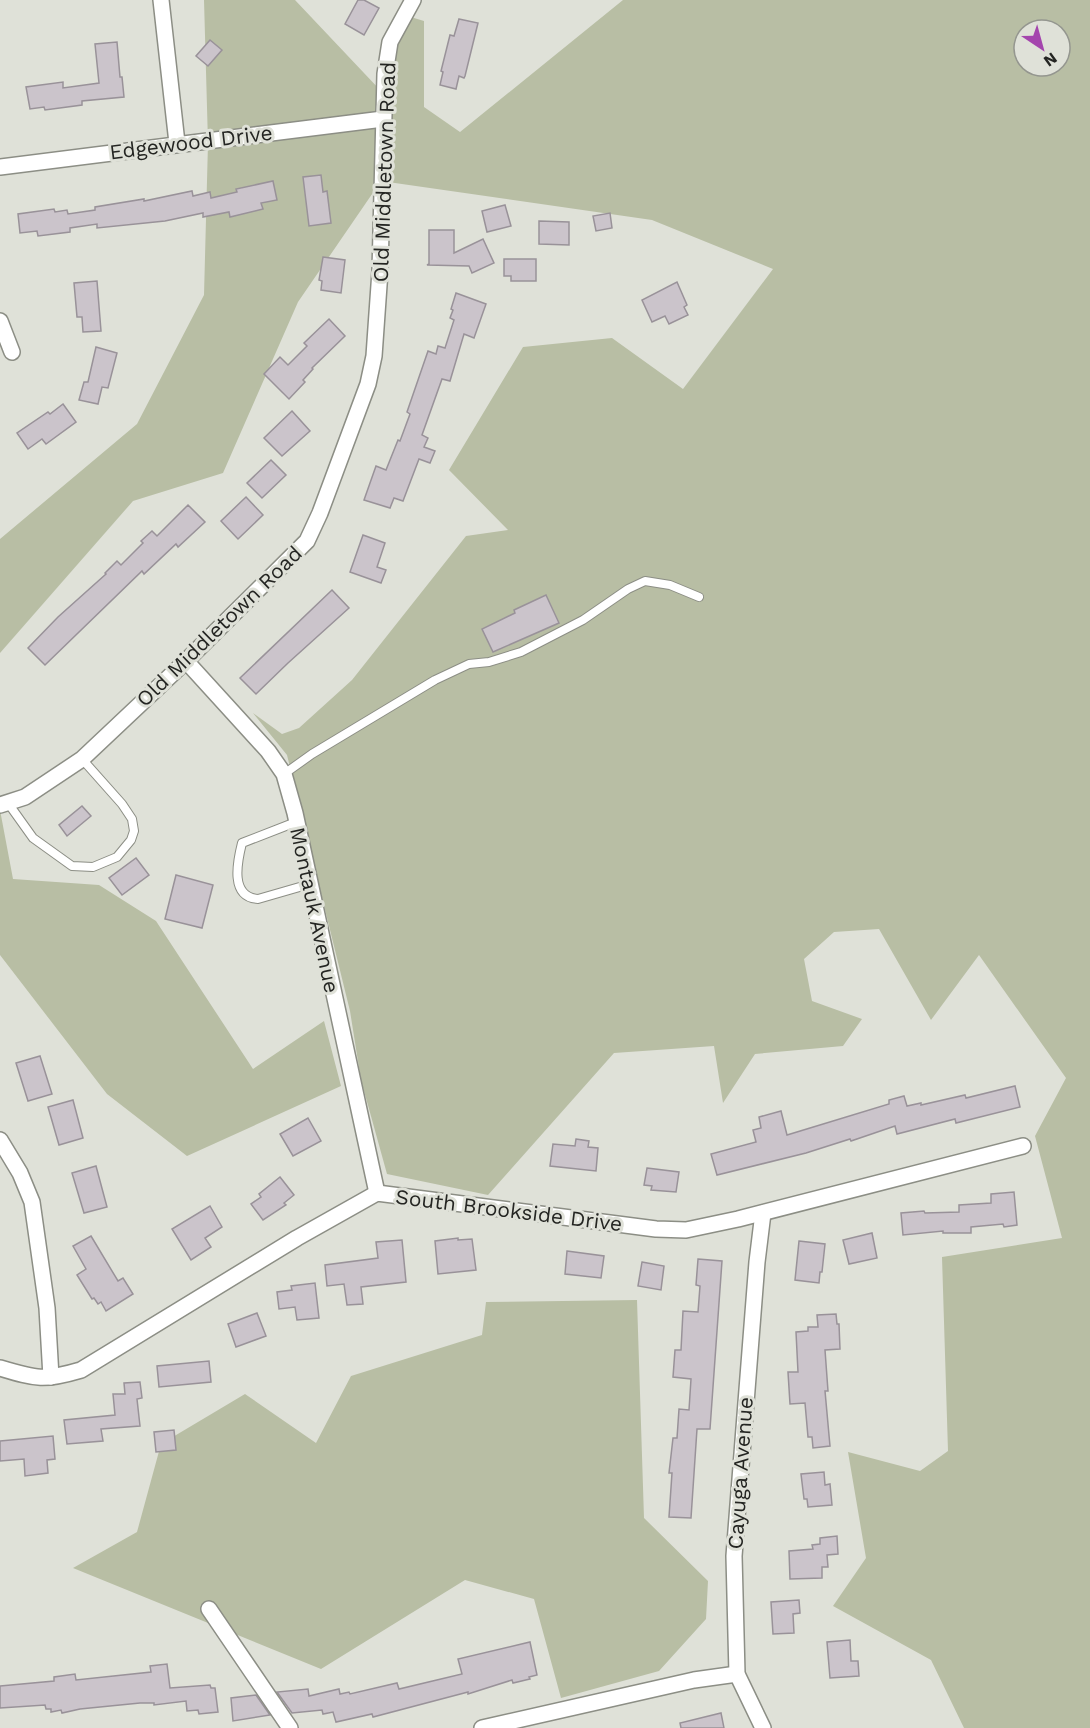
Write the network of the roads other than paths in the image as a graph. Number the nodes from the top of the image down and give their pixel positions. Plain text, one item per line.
1 (161, 0) edge
2 (413, 0) edge
3 (383, 119) junction
4 (177, 143) junction
5 (0, 167) edge
6 (0, 321) edge
7 (12, 352) dead end
8 (699, 597) dead end
9 (186, 661) junction
10 (82, 759) junction
11 (284, 774) junction
12 (4, 804) edge
13 (296, 822) junction
14 (310, 884) junction
15 (0, 1140) edge
16 (1023, 1146) dead end
17 (377, 1193) junction
18 (763, 1213) junction
19 (0, 1368) edge
20 (51, 1377) junction
21 (208, 1610) dead end
22 (737, 1674) junction
23 (290, 1728) edge
24 (482, 1728) edge
25 (763, 1728) edge

1 - 4 street
2 - 3 street, Old Middletown Road
3 - 4 street, Edgewood Drive
3 - 9 street, Old Middletown Road
4 - 5 street, Edgewood Drive
6 - 7 street
8 - 11 lane
9 - 10 street, Old Middletown Road
9 - 11 street, Montauk Avenue
10 - 12 street, Old Middletown Road
10 - 12 lane
11 - 13 street, Montauk Avenue
13 - 14 street, Montauk Avenue
13 - 14 lane
14 - 17 street, Montauk Avenue
15 - 20 street
16 - 18 street, South Brookside Drive
17 - 18 street, South Brookside Drive
17 - 20 street, South Brookside Drive
18 - 22 street, Cayuga Avenue
19 - 20 street, South Brookside Drive
21 - 23 street
22 - 24 street
22 - 25 street, Cayuga Avenue

